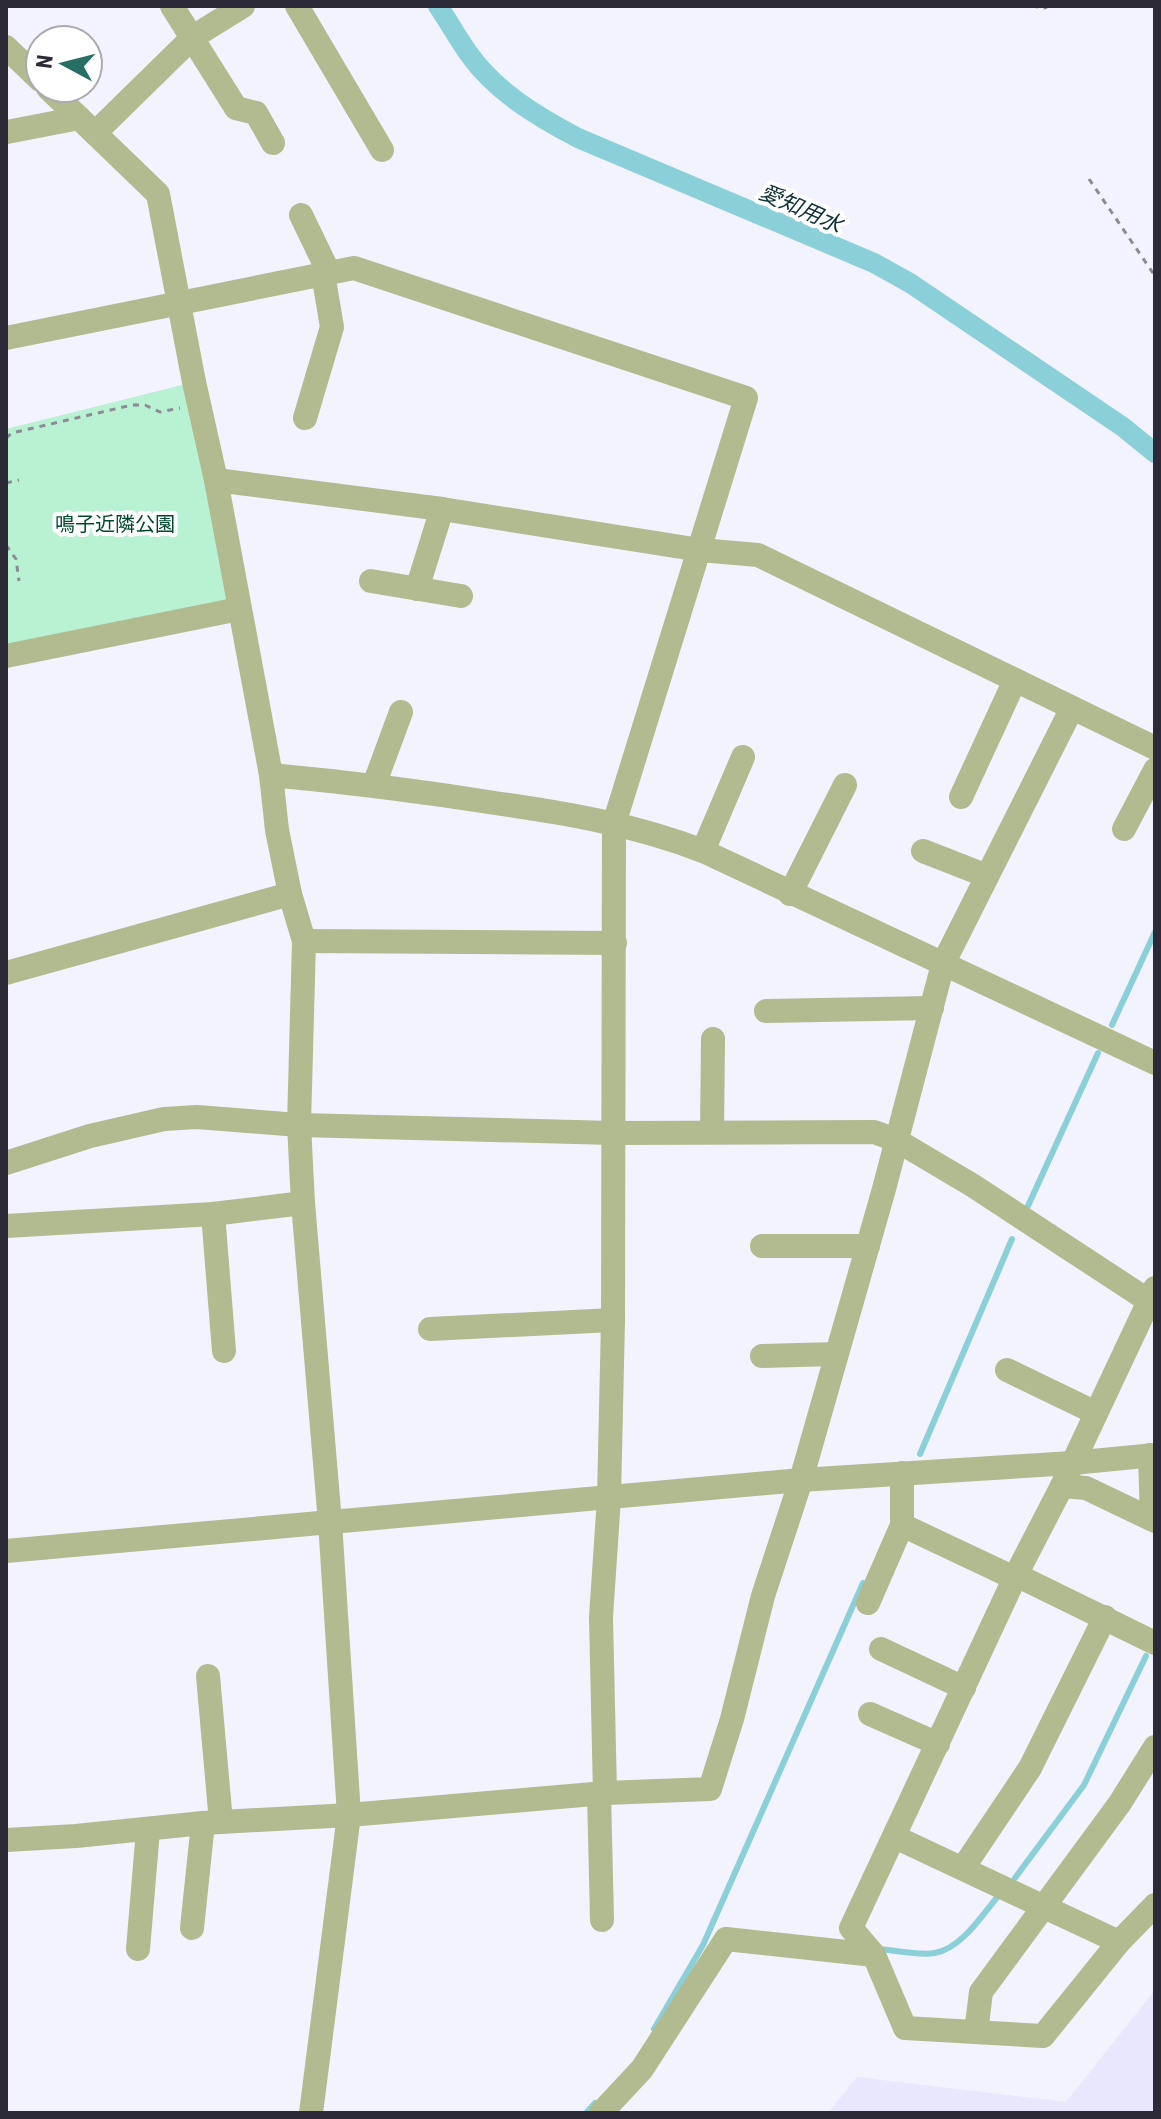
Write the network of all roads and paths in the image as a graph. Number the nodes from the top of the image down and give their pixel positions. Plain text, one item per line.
1 (172, 6) edge
2 (243, 6) edge
3 (297, 6) edge
4 (1032, 6) edge
5 (1049, 6) edge
6 (193, 37) junction
7 (6, 47) edge
8 (24, 64) edge
9 (64, 104) edge
10 (87, 126) junction
11 (7, 132) edge
12 (273, 143) dead end
13 (382, 150) dead end
14 (1089, 179) dead end
15 (301, 215) dead end
16 (326, 274) junction
17 (1155, 276) edge
18 (179, 302) junction
19 (6, 338) edge
20 (200, 404) junction
21 (305, 418) dead end
22 (6, 438) edge
23 (19, 480) dead end
24 (216, 480) junction
25 (6, 483) edge
26 (442, 509) junction
27 (6, 515) edge
28 (6, 526) edge
29 (6, 545) edge
30 (700, 550) junction
31 (19, 581) dead end
32 (371, 581) dead end
33 (417, 589) junction
34 (461, 596) dead end
35 (239, 609) junction
36 (6, 656) edge
37 (1015, 680) junction
38 (1072, 708) junction
39 (401, 712) dead end
40 (1155, 748) edge
41 (743, 757) dead end
42 (1155, 770) edge
43 (271, 775) junction
44 (374, 785) junction
45 (845, 785) dead end
46 (961, 797) dead end
47 (614, 824) junction
48 (1124, 829) dead end
49 (703, 851) junction
50 (923, 851) dead end
51 (987, 876) junction
52 (290, 894) junction
53 (790, 894) junction
54 (304, 941) junction
55 (615, 943) junction
56 (943, 964) junction
57 (6, 973) edge
58 (932, 1008) junction
59 (766, 1011) dead end
60 (713, 1039) dead end
61 (1155, 1063) edge
62 (299, 1125) junction
63 (712, 1132) junction
64 (613, 1133) junction
65 (896, 1140) junction
66 (6, 1163) edge
67 (303, 1203) junction
68 (213, 1214) junction
69 (6, 1226) edge
70 (762, 1246) dead end
71 (868, 1246) junction
72 (1153, 1298) edge
73 (613, 1320) junction
74 (430, 1329) dead end
75 (224, 1351) dead end
76 (836, 1354) junction
77 (762, 1356) dead end
78 (1007, 1370) dead end
79 (1096, 1413) junction
80 (1152, 1455) edge
81 (1072, 1463) junction
82 (902, 1473) junction
83 (801, 1480) junction
84 (1062, 1486) junction
85 (609, 1498) junction
86 (1153, 1520) edge
87 (330, 1522) junction
88 (902, 1525) junction
89 (6, 1551) edge
90 (1015, 1577) junction
91 (868, 1603) dead end
92 (1105, 1617) junction
93 (1155, 1643) edge
94 (881, 1649) dead end
95 (208, 1676) dead end
96 (964, 1688) junction
97 (870, 1714) dead end
98 (938, 1744) junction
99 (1155, 1747) edge
100 (602, 1793) junction
101 (349, 1815) junction
102 (212, 1823) junction
103 (148, 1830) junction
104 (895, 1837) junction
105 (6, 1840) edge
106 (963, 1868) junction
107 (1155, 1905) edge
108 (1046, 1907) junction
109 (602, 1920) dead end
110 (192, 1928) dead end
111 (1119, 1942) junction
112 (138, 1949) dead end
113 (874, 1955) junction
114 (976, 2032) junction
115 (311, 2113) edge
116 (601, 2113) edge

1 - 6 street
2 - 6 street
3 - 13 street
4 - 5 path
6 - 10 street
6 - 12 street
7 - 8 street
9 - 10 street
10 - 11 street
10 - 18 street
14 - 17 path
15 - 16 street
16 - 18 street
16 - 21 street
16 - 30 street
18 - 19 street
18 - 20 street
20 - 22 path
20 - 24 street
23 - 25 path
24 - 26 street
24 - 35 street
26 - 30 street
26 - 33 street
27 - 28 path
29 - 31 path
30 - 37 street
30 - 47 street
32 - 33 street
33 - 34 street
35 - 36 street
35 - 43 street
37 - 38 street
37 - 46 street
38 - 40 street
38 - 51 street
39 - 44 street
41 - 49 street
42 - 48 street
43 - 44 street
43 - 52 street
44 - 47 street
45 - 53 street
47 - 49 street
47 - 55 street
49 - 53 street
50 - 51 street
51 - 56 street
52 - 54 street
52 - 57 street
53 - 56 street
54 - 55 street
54 - 62 street
55 - 64 street
56 - 58 street
56 - 61 street
58 - 59 street
58 - 65 street
60 - 63 street
62 - 64 street
62 - 66 street
62 - 67 street
63 - 64 street
63 - 65 street
64 - 73 street
65 - 71 street
65 - 72 street
67 - 68 street
67 - 87 street
68 - 69 street
68 - 75 street
70 - 71 street
71 - 76 street
72 - 79 street
73 - 74 street
73 - 85 street
76 - 77 street
76 - 83 street
78 - 79 street
79 - 81 street
80 - 81 street
80 - 86 street
81 - 82 street
81 - 84 street
82 - 83 street
82 - 88 street
83 - 85 street
83 - 100 street
84 - 86 street
84 - 90 street
85 - 87 street
85 - 100 street
87 - 89 street
87 - 101 street
88 - 90 street
88 - 91 street
90 - 92 street
90 - 96 street
92 - 93 street
92 - 106 street
94 - 96 street
95 - 102 street
96 - 98 street
97 - 98 street
98 - 104 street
99 - 108 street
100 - 101 street
100 - 109 street
101 - 102 street
101 - 115 street
102 - 103 street
102 - 110 street
103 - 105 street
103 - 112 street
104 - 106 street
104 - 113 street
106 - 108 street
107 - 111 street
108 - 111 street
108 - 114 street
111 - 114 street
113 - 114 street
113 - 116 street

